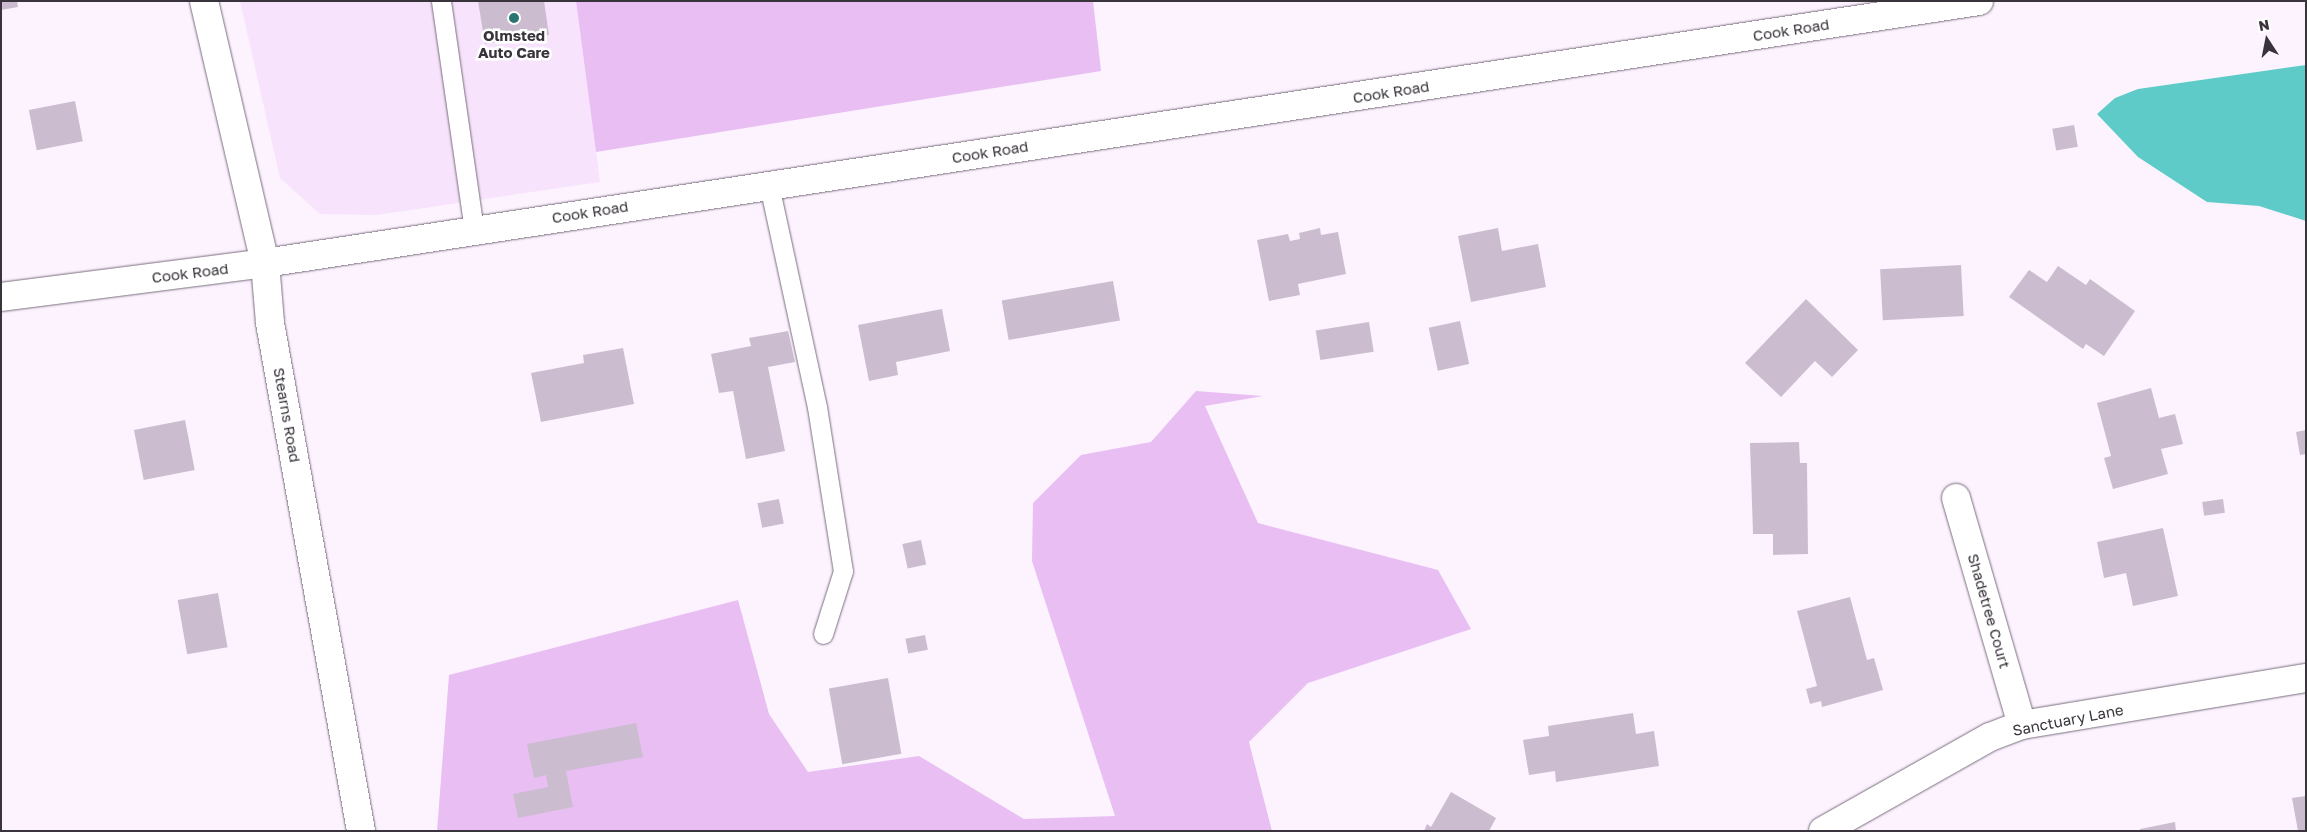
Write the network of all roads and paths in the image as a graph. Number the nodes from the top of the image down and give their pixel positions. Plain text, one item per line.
1 (204, 1) edge
2 (441, 1) edge
3 (1973, 2) edge
4 (769, 185) junction
5 (474, 229) junction
6 (265, 263) junction
7 (1, 297) edge
8 (1956, 498) dead end
9 (824, 634) dead end
10 (2306, 678) edge
11 (2022, 725) junction
12 (361, 831) edge
13 (1823, 831) edge

1 - 6 street, Stearns Road
2 - 5 lane
3 - 4 street, Cook Road
4 - 5 street, Cook Road
4 - 9 lane
5 - 6 street, Cook Road
6 - 7 street, Cook Road
6 - 12 street, Stearns Road
8 - 11 street, Shadetree Court
10 - 11 street, Sanctuary Lane
11 - 13 street, Sanctuary Lane

